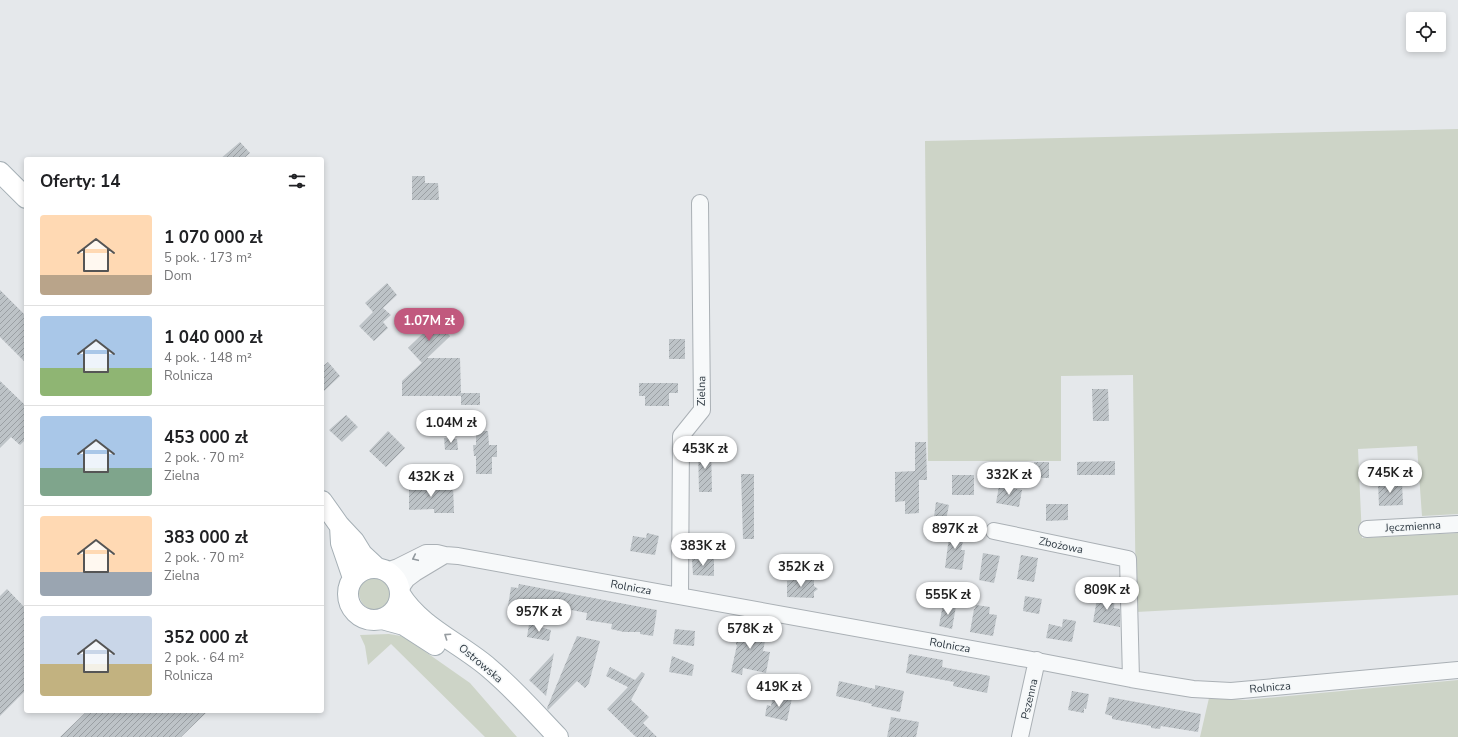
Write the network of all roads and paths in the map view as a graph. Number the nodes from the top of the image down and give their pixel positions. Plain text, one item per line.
1 (0, 172) edge
2 (24, 196) edge
3 (700, 203) dead end
4 (324, 504) edge
5 (1458, 524) edge
6 (340, 525) junction
7 (1367, 529) dead end
8 (994, 531) dead end
9 (445, 555) junction
10 (382, 569) junction
11 (353, 578) junction
12 (400, 592) junction
13 (680, 596) junction
14 (382, 619) junction
15 (1037, 660) junction
16 (1458, 670) edge
17 (1131, 679) junction
18 (541, 737) edge
19 (558, 737) edge
20 (1020, 737) edge

1 - 2 main road
3 - 13 street, Zielna
4 - 6 main road
5 - 7 street, Jęczmienna
6 - 10 main road
6 - 11 main road
8 - 17 street, Zbożowa
9 -> 10 street, Rolnicza
9 - 12 street
9 - 13 street, Rolnicza
10 - 11 main road
10 - 12 main road
11 - 14 main road
12 - 14 main road
19 -> 12 main road, Ostrowska
13 - 15 street, Rolnicza
14 - 18 main road, Ostrowska
15 - 17 street, Rolnicza
15 - 20 street, Pszenna
16 - 17 street, Rolnicza

